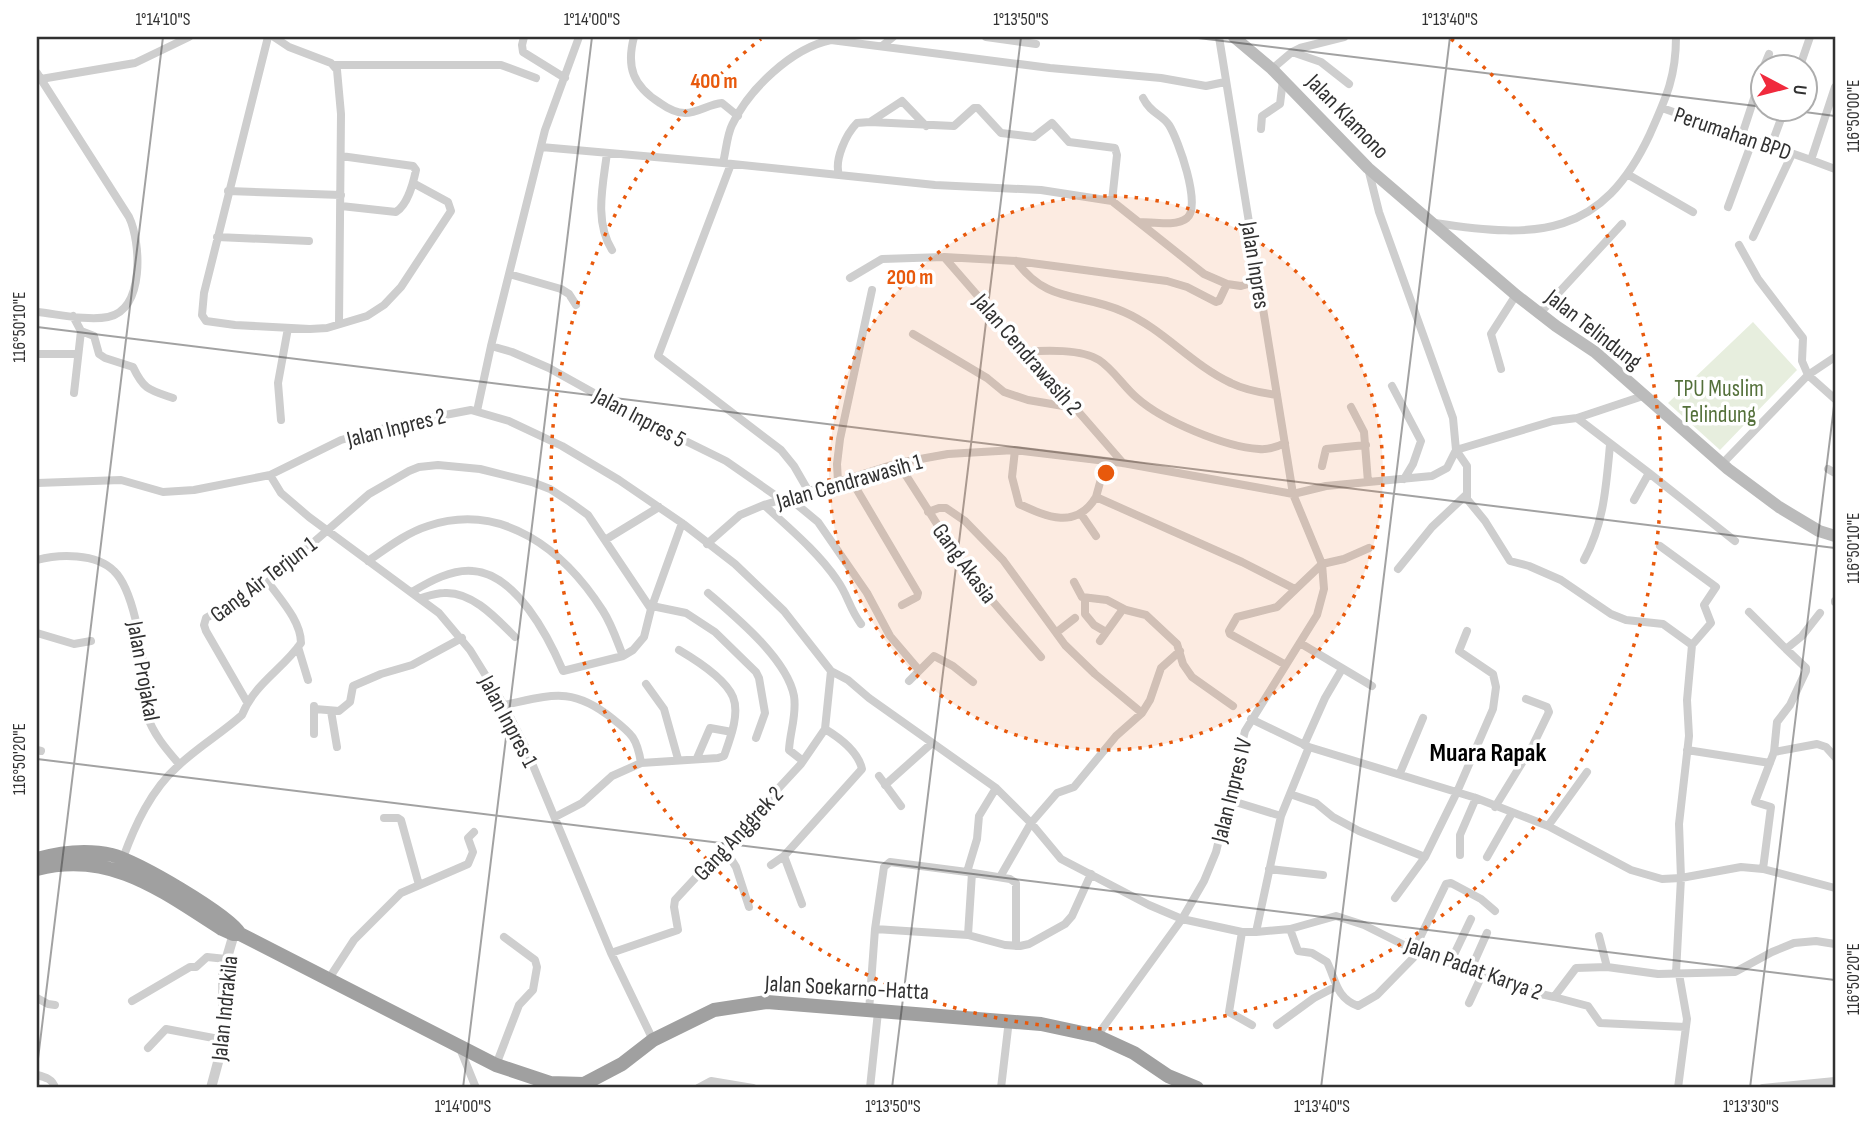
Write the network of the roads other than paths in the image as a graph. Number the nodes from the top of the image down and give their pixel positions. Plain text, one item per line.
1 (189, 37) edge
2 (268, 37) edge
3 (274, 37) edge
4 (524, 37) edge
5 (579, 37) edge
6 (634, 37) edge
7 (893, 37) edge
8 (986, 37) edge
9 (1219, 37) edge
10 (1234, 37) edge
11 (1344, 37) edge
12 (1676, 37) edge
13 (1334, 38) edge
14 (849, 39) edge
15 (1036, 44) dead end
16 (882, 46) junction
17 (1292, 52) junction
18 (334, 65) junction
19 (1272, 69) junction
20 (39, 76) edge
21 (536, 78) dead end
22 (565, 78) junction
23 (1283, 80) junction
24 (1225, 82) junction
25 (1349, 84) dead end
26 (1835, 87) edge
27 (1143, 98) dead end
28 (1662, 108) junction
29 (1750, 110) edge
30 (738, 116) junction
31 (870, 122) junction
32 (1780, 122) edge
33 (926, 126) junction
34 (1261, 129) dead end
35 (1742, 135) junction
36 (1753, 139) junction
37 (1771, 146) junction
38 (541, 147) junction
39 (607, 153) junction
40 (1792, 154) junction
41 (341, 156) junction
42 (1811, 160) junction
43 (727, 163) junction
44 (1368, 168) junction
45 (1835, 169) edge
46 (1627, 174) junction
47 (839, 176) junction
48 (413, 183) junction
49 (228, 191) junction
50 (341, 195) junction
51 (1112, 201) junction
52 (341, 206) junction
53 (1727, 207) dead end
54 (1693, 212) dead end
55 (1139, 222) junction
56 (1433, 223) junction
57 (1622, 224) dead end
58 (217, 237) junction
59 (1753, 237) dead end
60 (309, 241) dead end
61 (1739, 245) dead end
62 (612, 250) dead end
63 (944, 257) junction
64 (1016, 261) junction
65 (509, 274) junction
66 (850, 278) dead end
67 (1259, 279) junction
68 (1227, 284) junction
69 (872, 290) dead end
70 (1516, 295) junction
71 (576, 305) dead end
72 (37, 312) edge
73 (1540, 313) junction
74 (73, 316) junction
75 (340, 324) junction
76 (288, 328) junction
77 (81, 331) junction
78 (913, 334) dead end
79 (491, 346) junction
80 (1025, 352) junction
81 (37, 354) edge
82 (79, 354) junction
83 (1835, 357) edge
84 (1501, 369) dead end
85 (1808, 375) junction
86 (1392, 386) dead end
87 (74, 393) dead end
88 (1277, 395) junction
89 (1643, 396) junction
90 (173, 398) dead end
91 (1835, 399) edge
92 (1351, 407) dead end
93 (1075, 408) junction
94 (477, 411) junction
95 (1577, 418) junction
96 (281, 420) dead end
97 (1285, 443) junction
98 (1366, 445) junction
99 (1610, 445) junction
100 (1015, 450) junction
101 (1456, 450) junction
102 (1105, 461) junction
103 (898, 463) junction
104 (1124, 463) junction
105 (1722, 464) junction
106 (1322, 466) dead end
107 (1649, 473) junction
108 (270, 475) junction
109 (850, 478) junction
110 (1404, 479) junction
111 (838, 482) junction
112 (1368, 482) junction
113 (37, 483) edge
114 (809, 492) junction
115 (1293, 494) junction
116 (1466, 495) junction
117 (1096, 497) junction
118 (786, 499) junction
119 (1634, 500) dead end
120 (764, 505) junction
121 (659, 507) junction
122 (928, 512) junction
123 (1081, 514) junction
124 (682, 523) junction
125 (327, 531) junction
126 (1096, 536) dead end
127 (1835, 536) edge
128 (605, 540) junction
129 (1735, 541) dead end
130 (707, 544) junction
131 (1660, 546) dead end
132 (1370, 548) dead end
133 (37, 560) edge
134 (1584, 560) dead end
135 (368, 561) junction
136 (1322, 564) junction
137 (1398, 569) dead end
138 (268, 582) junction
139 (1074, 582) dead end
140 (1295, 589) junction
141 (412, 592) junction
142 (708, 593) dead end
143 (421, 598) junction
144 (1085, 598) junction
145 (902, 605) dead end
146 (652, 608) junction
147 (1123, 608) junction
148 (1749, 612) dead end
149 (1820, 613) dead end
150 (1075, 618) dead end
151 (861, 624) dead end
152 (1467, 631) dead end
153 (1057, 632) junction
154 (1106, 632) junction
155 (37, 633) edge
156 (515, 637) dead end
157 (462, 638) junction
158 (90, 641) dead end
159 (1100, 641) dead end
160 (1300, 643) junction
161 (1692, 645) junction
162 (298, 648) junction
163 (1786, 649) junction
164 (679, 650) dead end
165 (1180, 651) junction
166 (624, 656) junction
167 (1041, 657) dead end
168 (1286, 665) junction
169 (1342, 669) junction
170 (919, 670) junction
171 (831, 671) junction
172 (308, 680) dead end
173 (909, 681) dead end
174 (973, 682) dead end
175 (646, 684) dead end
176 (1371, 686) dead end
177 (1526, 699) dead end
178 (247, 702) junction
179 (505, 705) junction
180 (1233, 706) dead end
181 (331, 711) junction
182 (1142, 713) junction
183 (1423, 718) dead end
184 (1251, 719) junction
185 (825, 729) junction
186 (732, 732) junction
187 (314, 734) dead end
188 (756, 738) dead end
189 (932, 743) junction
190 (1307, 746) junction
191 (337, 747) dead end
192 (1687, 750) junction
193 (1774, 752) junction
194 (1835, 757) edge
195 (697, 758) junction
196 (678, 759) junction
197 (803, 761) junction
198 (641, 763) junction
199 (1770, 763) junction
200 (179, 764) junction
201 (1587, 772) dead end
202 (1400, 774) junction
203 (879, 776) dead end
204 (885, 785) junction
205 (996, 788) junction
206 (1457, 792) junction
207 (1290, 794) junction
208 (1476, 798) junction
209 (1229, 800) junction
210 (901, 806) dead end
211 (1495, 807) junction
212 (1512, 813) junction
213 (1281, 816) junction
214 (555, 817) junction
215 (384, 818) dead end
216 (1031, 822) junction
217 (1548, 826) junction
218 (474, 832) dead end
219 (724, 848) junction
220 (1460, 855) dead end
221 (784, 856) junction
222 (1425, 857) junction
223 (1487, 857) dead end
224 (122, 858) junction
225 (37, 859) edge
226 (771, 865) dead end
227 (37, 869) edge
228 (1269, 869) junction
229 (1762, 869) junction
230 (970, 872) junction
231 (1091, 874) junction
232 (1323, 875) dead end
233 (1000, 877) junction
234 (1681, 878) junction
235 (419, 885) junction
236 (1835, 888) edge
237 (1395, 898) dead end
238 (802, 904) dead end
239 (749, 906) dead end
240 (1495, 911) dead end
241 (1182, 919) junction
242 (1471, 919) dead end
243 (876, 929) junction
244 (1290, 929) junction
245 (236, 932) junction
246 (1242, 932) junction
247 (1256, 932) junction
248 (1487, 933) dead end
249 (968, 935) junction
250 (1599, 936) dead end
251 (504, 937) dead end
252 (1835, 944) edge
253 (1016, 946) junction
254 (1417, 951) junction
255 (611, 953) junction
256 (226, 958) junction
257 (1450, 963) junction
258 (1607, 967) junction
259 (1469, 971) junction
260 (1677, 974) junction
261 (1482, 975) junction
262 (328, 979) junction
263 (1335, 987) junction
264 (1554, 997) junction
265 (37, 998) edge
266 (132, 1001) dead end
267 (1469, 1003) dead end
268 (55, 1005) dead end
269 (874, 1011) junction
270 (1009, 1020) junction
271 (1252, 1025) dead end
272 (1277, 1025) dead end
273 (1686, 1027) junction
274 (1097, 1036) junction
275 (224, 1040) junction
276 (653, 1040) junction
277 (459, 1046) junction
278 (148, 1048) dead end
279 (496, 1065) junction
280 (37, 1075) edge
281 (1835, 1081) edge
282 (1180, 1085) edge
283 (1826, 1085) edge
284 (585, 1086) edge
285 (55, 1088) edge
286 (211, 1088) edge
287 (476, 1088) edge
288 (698, 1088) edge
289 (753, 1088) edge
290 (870, 1088) edge
291 (1001, 1088) edge
292 (1197, 1088) edge
293 (1678, 1088) edge
294 (1763, 1088) edge

1 - 20 street
2 - 49 street
3 - 18 street
4 - 22 street
5 - 22 street, Jalan Inpres 2
6 - 30 street
7 - 16 street
8 - 15 street
9 - 24 street, Jalan Inpres
10 - 19 main road, Jalan Klamono
11 - 13 street
12 - 28 street
13 - 17 street
14 - 16 street
14 - 30 street
16 - 24 street
17 - 19 street
17 - 25 street
18 - 21 street
18 - 41 street
19 - 23 main road, Jalan Klamono
20 - 74 street
22 - 38 street, Jalan Inpres 2
23 - 34 street
23 - 44 main road, Jalan Klamono
24 - 67 street, Jalan Inpres
26 - 42 street, Perumahan BPD
27 - 55 street
28 - 35 street, Perumahan BPD
28 - 46 street
29 - 35 street
30 - 43 street
31 - 33 street
31 - 33 street
31 - 47 street
32 - 37 street
33 - 51 street
35 - 36 street, Perumahan BPD
36 - 37 street, Perumahan BPD
36 - 53 street
37 - 40 street, Perumahan BPD
38 - 39 street
38 - 65 street, Jalan Inpres 2
39 - 43 street
39 - 62 street
40 - 42 street, Perumahan BPD
40 - 59 street
41 - 48 street
41 - 50 street
42 - 45 street
43 - 47 street
43 - 114 street
44 - 56 main road, Jalan Klamono
44 - 101 street
46 - 54 street
46 - 56 street
47 - 51 street
48 - 52 street
48 - 75 street
49 - 50 street
49 - 58 street
50 - 52 street
51 - 55 street
52 - 75 street
55 - 68 street
56 - 70 main road, Jalan Telindung
57 - 73 street
58 - 60 street
58 - 76 street
61 - 85 street
63 - 64 street
63 - 66 street
63 - 80 street, Jalan Cendrawasih 2
64 - 68 street
64 - 88 street
65 - 71 street
65 - 79 street, Jalan Inpres 2
67 - 68 street
67 - 88 street, Jalan Inpres
69 - 111 street
70 - 73 main road, Jalan Telindung
70 - 84 street
72 - 74 street
73 - 89 main road, Jalan Telindung
74 - 77 street
75 - 76 street
76 - 96 street
77 - 82 street
77 - 90 street
78 - 93 street
79 - 94 street, Jalan Inpres 2
79 - 118 street, Jalan Inpres 5
80 - 93 street, Jalan Cendrawasih 2
80 - 97 street
81 - 82 street
82 - 87 street
83 - 85 street
85 - 91 street
85 - 105 street
86 - 110 street
88 - 97 street, Jalan Inpres
89 - 95 street
89 - 105 main road, Jalan Telindung
92 - 98 street
93 - 104 street, Jalan Cendrawasih 2
94 - 108 street, Jalan Inpres 2
94 - 121 street, Jalan Padat Karya 2
95 - 99 street
95 - 101 street
97 - 115 street, Jalan Inpres
98 - 106 street
98 - 112 street
99 - 107 street
99 - 134 street
100 - 102 street, Jalan Cendrawasih 1
100 - 103 street, Jalan Cendrawasih 1
100 - 123 street
101 - 110 street
101 - 116 street
102 - 104 street, Jalan Cendrawasih 1
102 - 117 street
103 - 109 street, Jalan Cendrawasih 1
103 - 122 street, Gang Akasia
104 - 115 street, Jalan Cendrawasih 1
105 - 127 main road, Jalan Telindung
107 - 119 street
107 - 129 street
108 - 113 street, Jalan Inpres 2
108 - 125 street, Jalan Inpres 1
109 - 111 street, Jalan Cendrawasih 1
109 - 145 street
110 - 112 street
111 - 114 street, Jalan Cendrawasih 1
112 - 115 street
114 - 118 street, Jalan Cendrawasih 1
115 - 136 street, Jalan Inpres IV
116 - 137 street
116 - 161 street
117 - 123 street
117 - 140 street
118 - 120 street, Jalan Cendrawasih 1
118 - 170 street, Jalan Inpres 5
120 - 130 street, Jalan Cendrawasih 1
120 - 151 street
121 - 124 street, Jalan Padat Karya 2
121 - 128 street
122 - 153 street
122 - 167 street, Gang Akasia
123 - 126 street
124 - 130 street, Jalan Padat Karya 2
124 - 146 street
125 - 128 street, Gang Air Terjun 1
125 - 135 street, Jalan Inpres 1
125 - 138 street, Gang Air Terjun 1
128 - 146 street, Gang Air Terjun 1
130 - 171 street, Jalan Padat Karya 2
131 - 161 street
132 - 136 street
133 - 200 street, Jalan Projakal
135 - 141 street, Jalan Inpres 1
135 - 166 street
136 - 140 street
136 - 160 street, Jalan Inpres IV
138 - 162 street
138 - 178 street, Gang Air Terjun 1
139 - 144 street
140 - 168 street
141 - 143 street, Jalan Inpres 1
141 - 166 street
142 - 197 street
143 - 156 street
143 - 157 street, Jalan Inpres 1
144 - 147 street
144 - 154 street
146 - 166 street
146 - 188 street
147 - 154 street
147 - 165 street
148 - 163 street
149 - 163 street
150 - 153 street
152 - 206 street
153 - 182 street
154 - 159 street
155 - 158 street
157 - 179 street, Jalan Inpres 1
157 - 181 street
160 - 168 street, Jalan Inpres IV
160 - 169 street
161 - 192 street
162 - 172 street
162 - 178 street
163 - 193 street
164 - 186 street
165 - 180 street
165 - 182 street
168 - 184 street, Jalan Inpres IV
169 - 176 street
169 - 190 street
170 - 173 street
170 - 174 street
171 - 185 street, Gang Anggrek 2
171 - 189 street, Jalan Padat Karya 2
175 - 196 street
177 - 211 street
178 - 200 street
179 - 198 street
179 - 214 street, Jalan Inpres 1
181 - 187 street
181 - 191 street
182 - 216 street
183 - 202 street
184 - 190 street
184 - 209 street, Jalan Inpres IV
185 - 197 street, Gang Anggrek 2
185 - 221 street
186 - 195 street
186 - 195 street
189 - 204 street
189 - 205 street, Jalan Padat Karya 2
190 - 202 street
190 - 207 street
192 - 199 street
192 - 234 street
193 - 194 street
193 - 199 street
195 - 196 street
196 - 198 street
197 - 219 street, Gang Anggrek 2
198 - 214 street
199 - 229 street
200 - 224 street
201 - 217 street
202 - 206 street
203 - 204 street
204 - 210 street
205 - 216 street, Jalan Padat Karya 2
205 - 230 street
206 - 208 street
206 - 222 street
207 - 213 street
207 - 222 street
208 - 211 street
208 - 220 street
209 - 213 street
209 - 241 street, Jalan Inpres IV
211 - 212 street
212 - 217 street
212 - 223 street
213 - 228 street
214 - 255 street, Jalan Inpres 1
215 - 235 street
216 - 231 street, Jalan Padat Karya 2
216 - 233 street
217 - 234 street
218 - 235 street
219 - 239 street
219 - 255 street, Gang Anggrek 2
221 - 226 street
221 - 238 street
222 - 237 street
224 - 225 highway, Jalan Soekarno-Hatta
224 - 245 highway, Jalan Soekarno-Hatta
227 - 245 highway, Jalan Soekarno-Hatta
228 - 232 street
228 - 247 street
229 - 234 street
229 - 236 street
230 - 233 street
230 - 243 street
230 - 249 street
231 - 241 street, Jalan Padat Karya 2
231 - 253 street
233 - 253 street
234 - 260 street
235 - 262 street
240 - 254 street
241 - 246 street, Jalan Padat Karya 2
241 - 274 street, Jalan Inpres IV
242 - 257 street
243 - 249 street
243 - 269 street
244 - 247 street, Jalan Padat Karya 2
244 - 254 street, Jalan Padat Karya 2
244 - 263 street
245 - 256 street, Jalan Indrakila
245 - 262 highway, Jalan Soekarno-Hatta
246 - 247 street, Jalan Padat Karya 2
246 - 271 street
248 - 259 street
249 - 253 street
250 - 258 street
251 - 279 street
252 - 260 street, Jalan Padat Karya 2
254 - 257 street, Jalan Padat Karya 2
254 - 263 street
255 - 276 street, Jalan Inpres 1
256 - 266 street
256 - 275 street, Jalan Indrakila
257 - 259 street, Jalan Padat Karya 2
258 - 260 street, Jalan Padat Karya 2
258 - 264 street, Jalan Padat Karya 2
259 - 261 street, Jalan Padat Karya 2
260 - 273 street
261 - 264 street, Jalan Padat Karya 2
261 - 267 street
262 - 277 highway, Jalan Soekarno-Hatta
263 - 272 street
264 - 273 street
265 - 268 street
269 - 270 highway, Jalan Soekarno-Hatta
269 - 276 highway, Jalan Soekarno-Hatta
269 - 290 street
270 - 274 highway, Jalan Soekarno-Hatta
270 - 291 street
273 - 293 street
274 - 282 highway, Jalan Soekarno-Hatta
275 - 278 street
275 - 286 street, Jalan Indrakila
276 - 284 highway, Jalan Soekarno-Hatta
277 - 279 highway, Jalan Soekarno-Hatta
277 - 287 street
279 - 284 highway, Jalan Soekarno-Hatta
280 - 285 street
281 - 283 street
282 - 292 highway, Jalan Soekarno-Hatta
283 - 294 street
288 - 289 street

